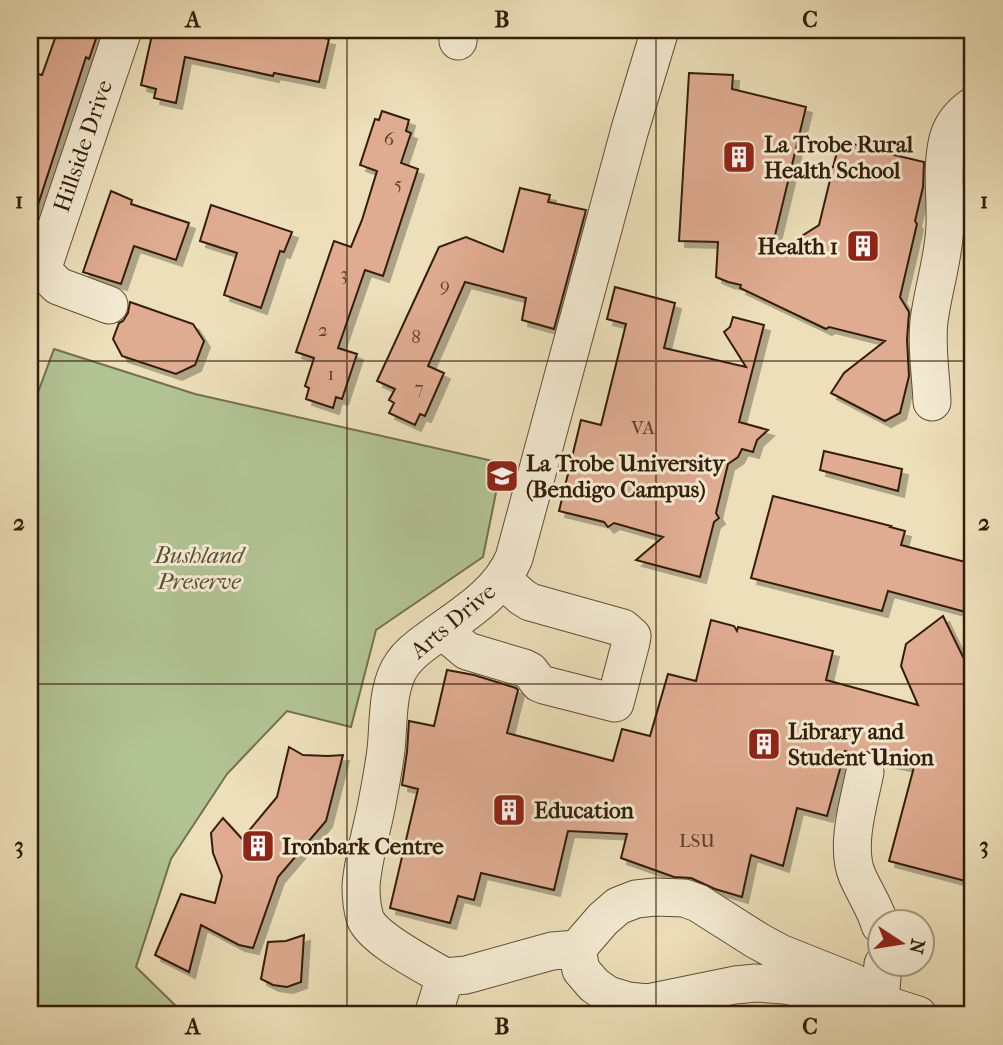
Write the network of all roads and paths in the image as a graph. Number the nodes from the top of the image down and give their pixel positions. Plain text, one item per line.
1 (123, 30) edge
2 (660, 30) edge
3 (973, 106) edge
4 (959, 227) edge
5 (109, 305) dead end
6 (932, 401) dead end
7 (502, 579) junction
8 (442, 629) junction
9 (864, 772) dead end
10 (874, 908) edge
11 (577, 949) junction
12 (445, 977) junction
13 (882, 978) edge
14 (880, 1003) junction
15 (433, 1015) edge
16 (918, 1015) edge

1 - 5 lane, Hillside Drive
2 - 7 lane, Arts Drive
3 - 4 lane
4 - 6 lane
7 - 8 lane, Arts Drive
7 - 8 lane
8 - 12 lane, Arts Drive
9 - 10 lane
11 - 12 lane
11 - 14 lane
11 - 14 lane
12 - 15 lane
13 - 14 lane
14 - 16 lane

